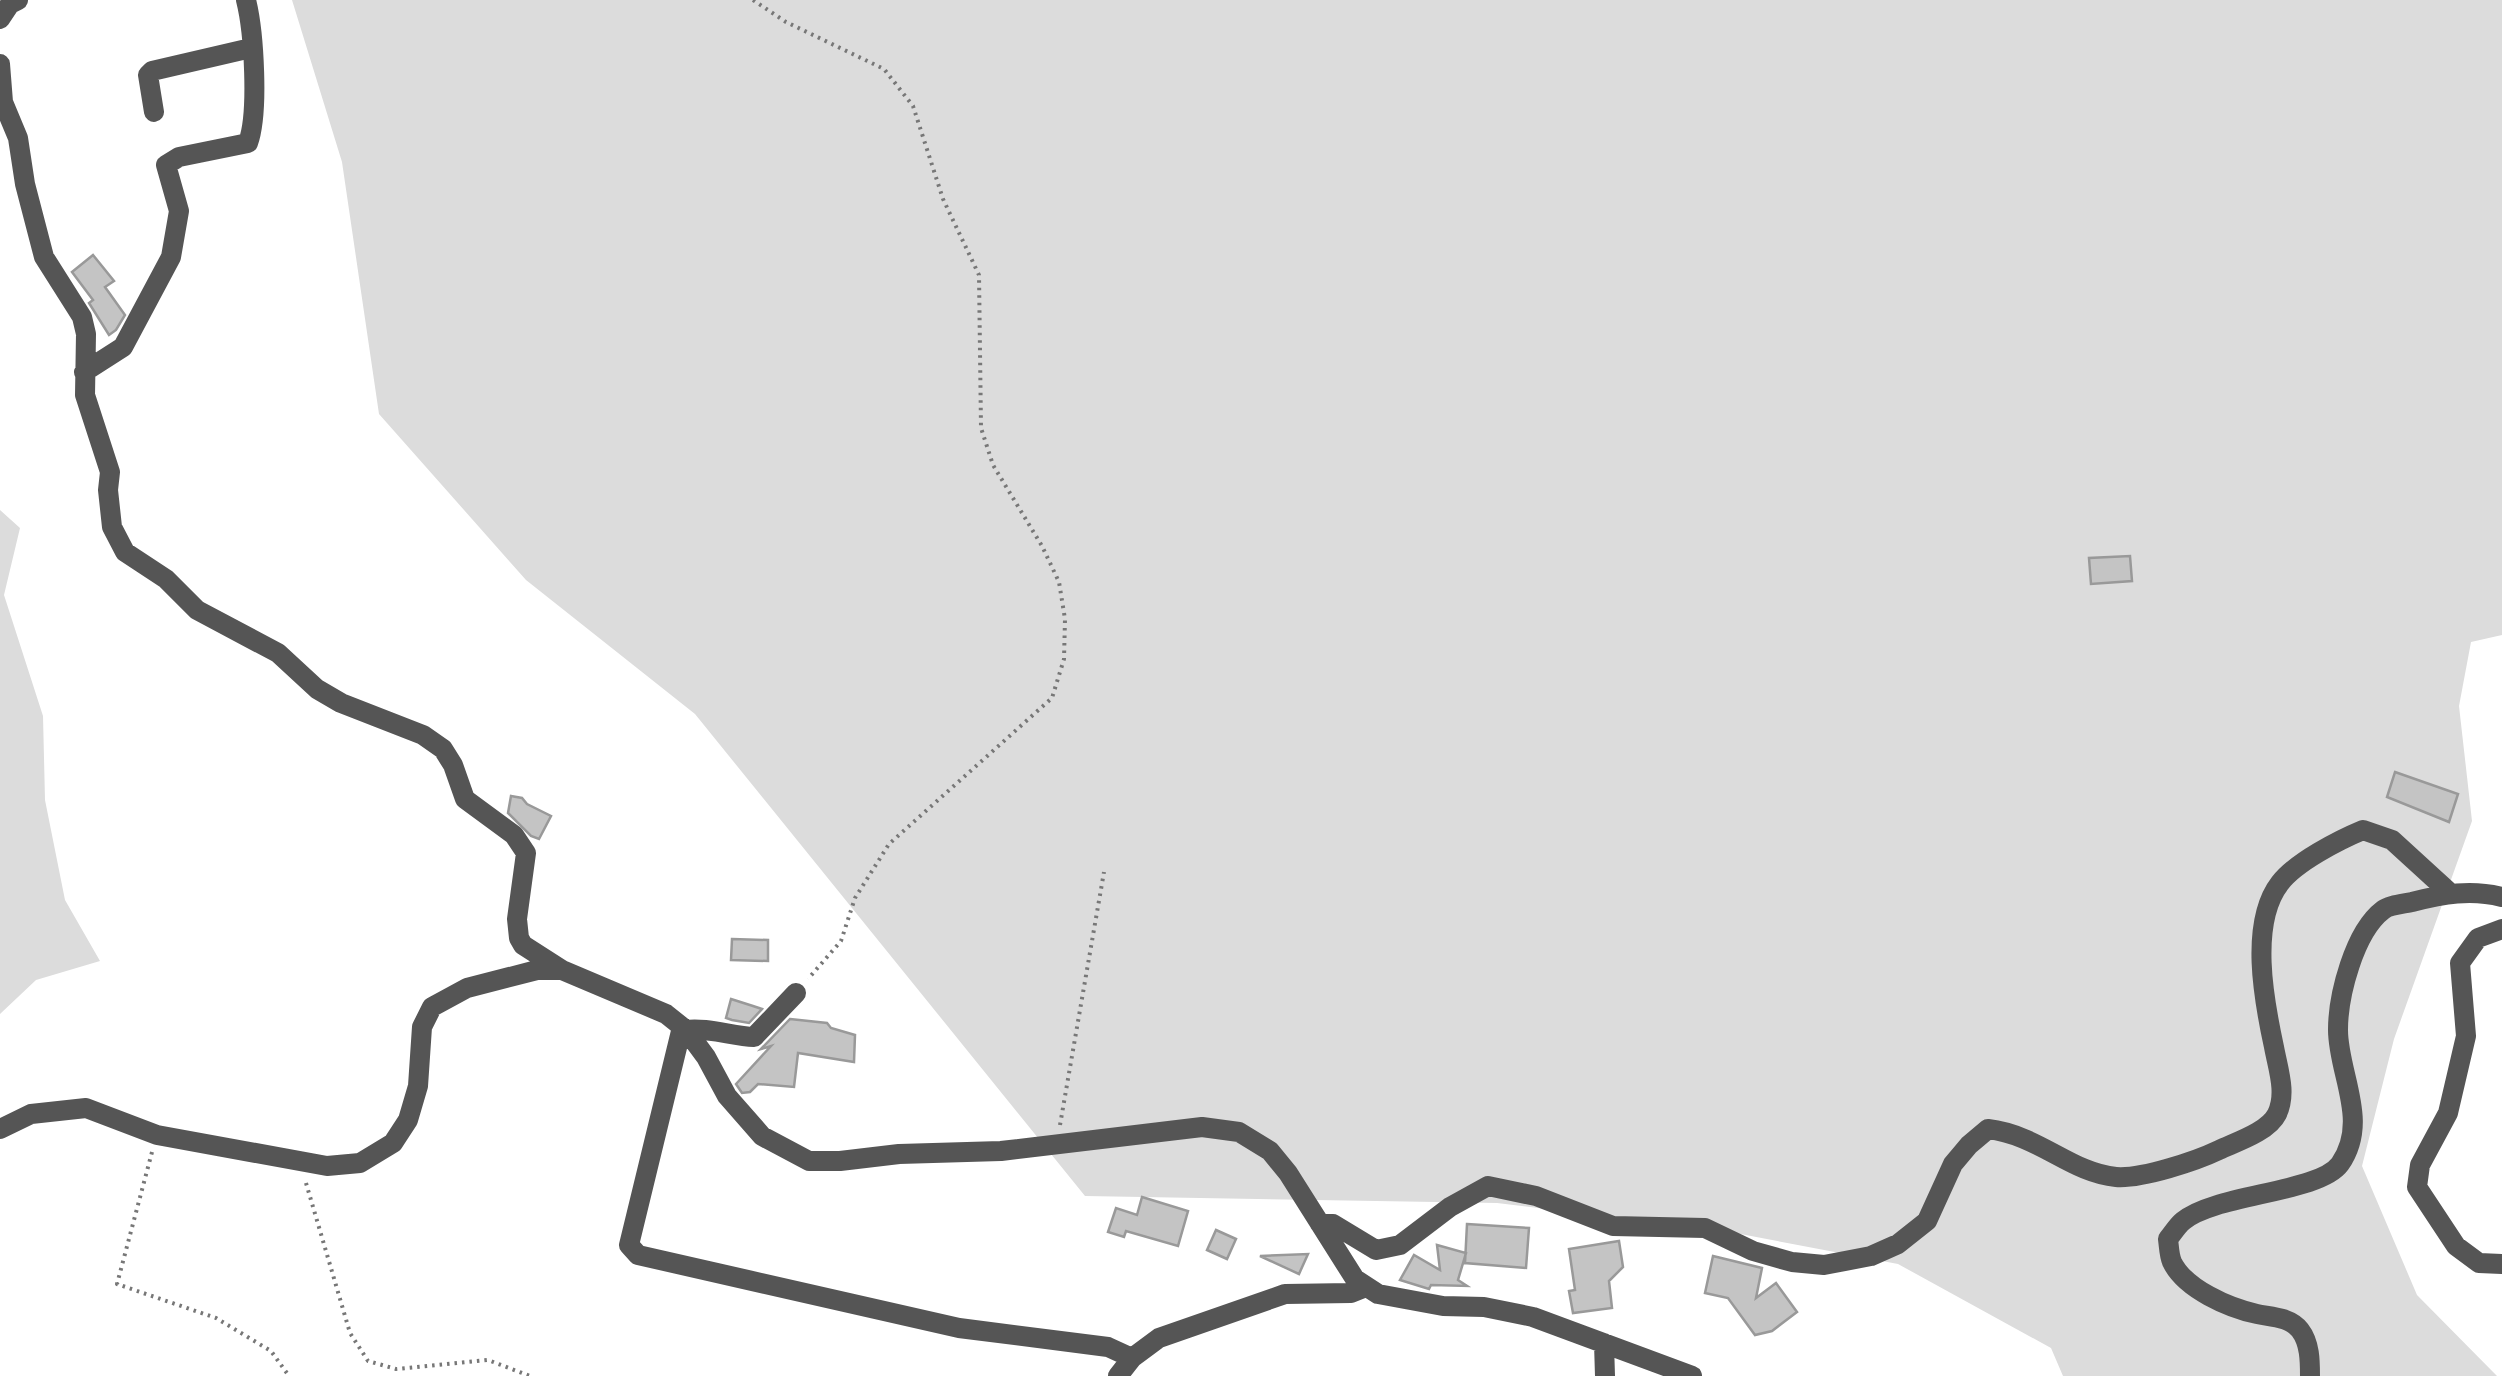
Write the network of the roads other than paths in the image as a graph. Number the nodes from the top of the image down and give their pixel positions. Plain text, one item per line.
1 (18, 0) edge
2 (246, 0) edge
3 (0, 19) edge
4 (252, 48) junction
5 (0, 64) edge
6 (154, 112) dead end
7 (84, 372) junction
8 (2450, 893) junction
9 (2502, 897) edge
10 (2502, 929) edge
11 (562, 970) junction
12 (796, 993) road end
13 (684, 1029) junction
14 (0, 1128) edge
15 (1320, 1224) junction
16 (2502, 1264) edge
17 (1366, 1287) junction
18 (1604, 1343) junction
19 (1132, 1358) junction
20 (1118, 1376) edge
21 (1605, 1376) edge
22 (1692, 1376) edge
23 (2310, 1376) edge

1 - 3 street
2 - 4 street
4 - 6 street
4 - 7 street
5 - 7 street
7 - 11 street
8 - 9 street
8 - 15 street
8 - 23 street
10 - 16 street
11 - 13 street
11 - 14 street
12 - 13 street
13 - 15 street
13 - 19 street
15 - 17 street
17 - 18 street
17 - 19 street
18 - 21 street
18 - 22 street
19 - 20 street

